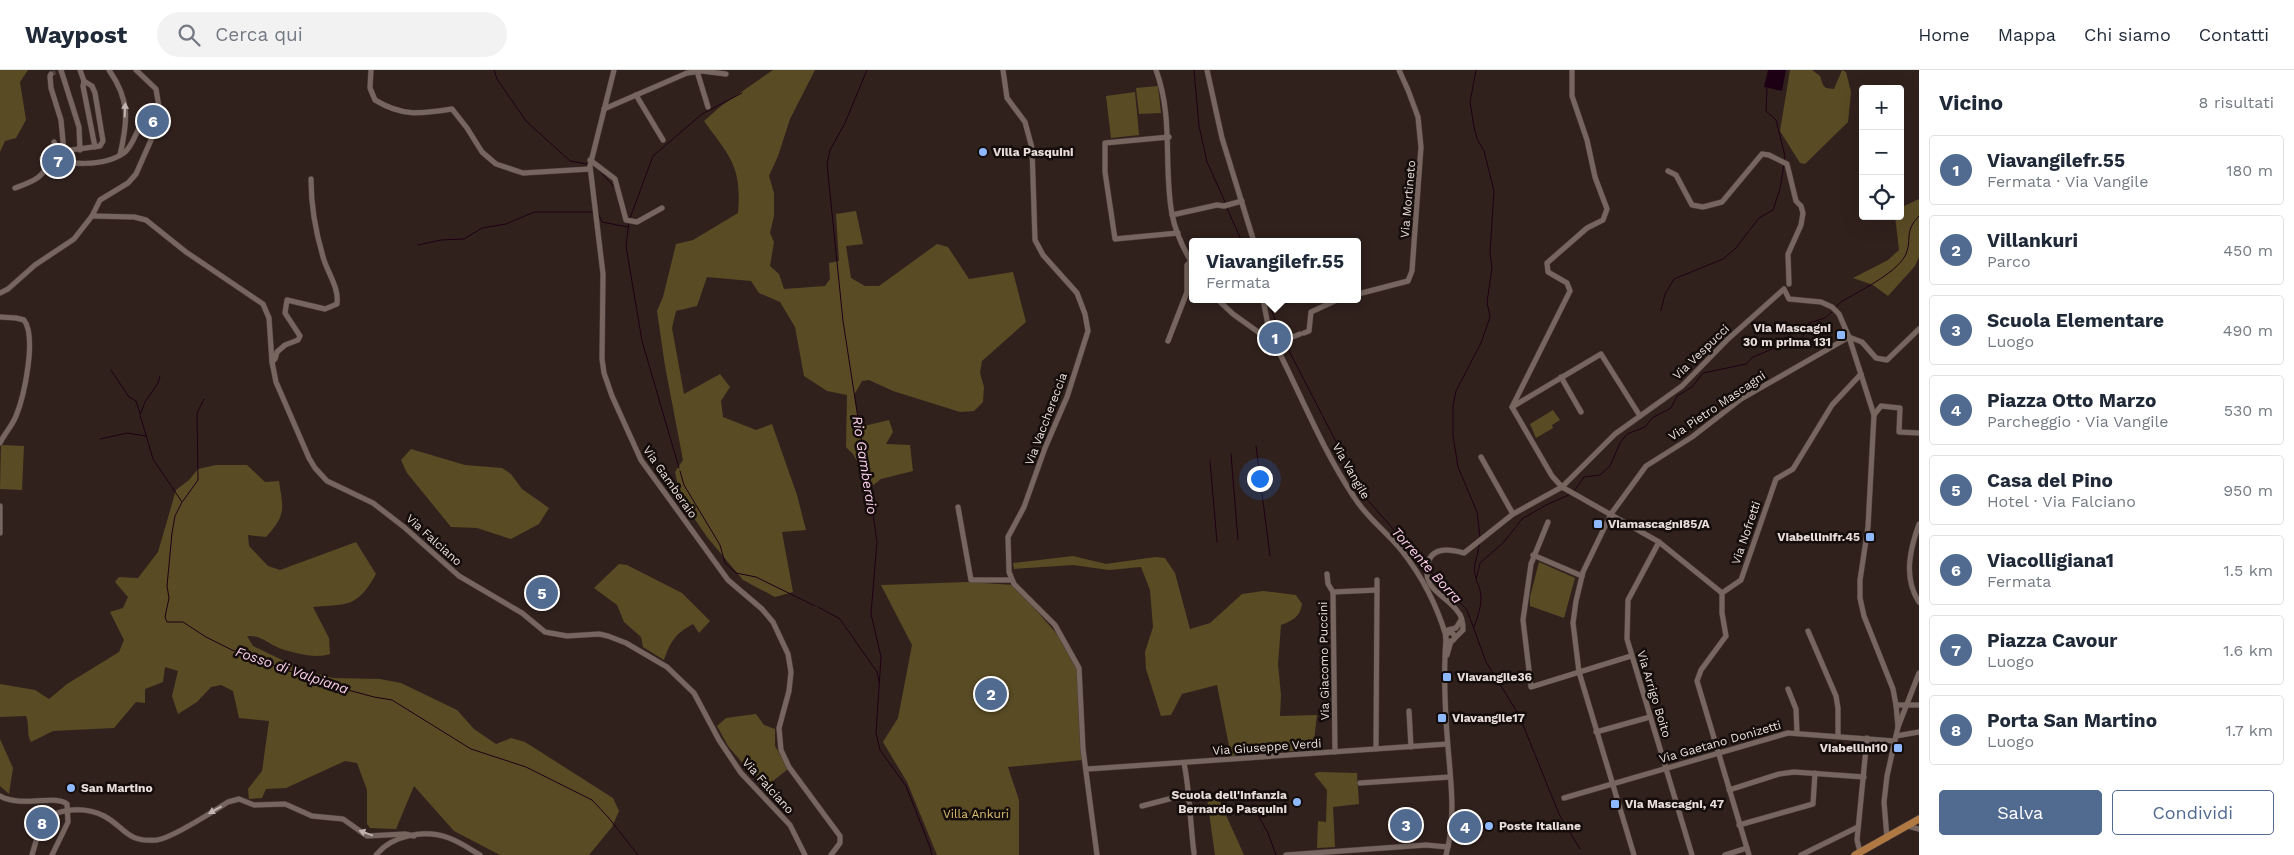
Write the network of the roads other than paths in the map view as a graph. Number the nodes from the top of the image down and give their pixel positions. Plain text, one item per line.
1 (60, 70) edge
2 (80, 70) edge
3 (109, 70) edge
4 (136, 70) edge
5 (371, 70) edge
6 (614, 70) edge
7 (677, 70) edge
8 (1003, 70) edge
9 (1156, 70) edge
10 (1207, 70) edge
11 (1398, 70) edge
12 (1572, 70) edge
13 (697, 71) junction
14 (52, 74) dead end
15 (726, 74) dead end
16 (676, 78) junction
17 (84, 81) junction
18 (636, 95) junction
19 (708, 107) dead end
20 (604, 109) junction
21 (158, 112) junction
22 (79, 127) junction
23 (91, 127) junction
24 (1169, 137) junction
25 (663, 140) dead end
26 (54, 142) dead end
27 (98, 146) junction
28 (64, 150) junction
29 (80, 150) junction
30 (120, 155) junction
31 (42, 159) dead end
32 (49, 160) junction
33 (590, 160) junction
34 (590, 169) junction
35 (1668, 171) dead end
36 (311, 179) dead end
37 (15, 188) dead end
38 (1242, 201) junction
39 (662, 208) dead end
40 (1172, 215) junction
41 (92, 216) junction
42 (1178, 233) junction
43 (1253, 238) edge
44 (1189, 256) edge
45 (1189, 264) edge
46 (1789, 284) dead end
47 (0, 293) edge
48 (1361, 293) edge
49 (1221, 303) edge
50 (1264, 303) edge
51 (1330, 303) edge
52 (0, 317) edge
53 (1268, 326) junction
54 (1919, 329) edge
55 (1260, 334) junction
56 (1849, 337) junction
57 (1168, 340) dead end
58 (1275, 344) junction
59 (272, 362) junction
60 (1861, 374) junction
61 (1561, 378) junction
62 (1512, 407) junction
63 (1581, 412) dead end
64 (1874, 415) junction
65 (1640, 416) junction
66 (1919, 433) edge
67 (0, 443) edge
68 (1481, 457) dead end
69 (1562, 487) junction
70 (0, 506) edge
71 (958, 507) dead end
72 (1513, 514) junction
73 (1611, 514) junction
74 (1548, 522) dead end
75 (1919, 524) edge
76 (0, 533) edge
77 (1659, 542) junction
78 (1533, 556) junction
79 (1327, 574) dead end
80 (1582, 576) junction
81 (1011, 580) junction
82 (1377, 580) dead end
83 (1377, 590) junction
84 (1333, 592) junction
85 (1722, 593) junction
86 (1919, 602) edge
87 (1461, 620) junction
88 (1808, 631) dead end
89 (1449, 636) junction
90 (1631, 656) junction
91 (1579, 672) junction
92 (1919, 673) edge
93 (1788, 689) dead end
94 (1896, 705) junction
95 (1908, 705) junction
96 (1919, 705) edge
97 (1409, 711) dead end
98 (1650, 716) junction
99 (1898, 727) junction
100 (1596, 732) junction
101 (1919, 732) edge
102 (1797, 733) junction
103 (1838, 735) junction
104 (1867, 738) junction
105 (1895, 738) junction
106 (1447, 744) junction
107 (1411, 747) junction
108 (1376, 749) junction
109 (1335, 752) junction
110 (1718, 752) junction
111 (1184, 762) junction
112 (1665, 768) junction
113 (1088, 769) junction
114 (1815, 772) junction
115 (1450, 777) junction
116 (1864, 777) junction
117 (1360, 783) dead end
118 (1612, 784) junction
119 (1729, 790) junction
120 (1188, 794) junction
121 (0, 796) edge
122 (1564, 798) dead end
123 (1142, 806) dead end
124 (69, 810) junction
125 (1919, 819) edge
126 (1739, 826) junction
127 (1908, 826) junction
128 (1858, 827) junction
129 (1919, 829) edge
130 (414, 836) junction
131 (1887, 838) junction
132 (1448, 847) junction
133 (1747, 848) junction
134 (1194, 853) dead end
135 (1862, 853) edge
136 (32, 855) edge
137 (52, 855) edge
138 (376, 855) edge
139 (480, 855) edge
140 (805, 855) edge
141 (832, 855) edge
142 (1097, 855) edge
143 (1286, 855) edge
144 (1446, 855) edge
145 (1634, 855) edge
146 (1692, 855) edge
147 (1725, 855) edge
148 (1749, 855) edge
149 (1801, 855) edge

1 - 22 street
2 - 17 street
30 -> 3 street
4 - 21 street
5 - 34 street
6 - 20 street, Via Gamberaio
7 - 16 street
8 - 81 street, Via Vacchereccia
9 - 24 street
10 - 38 street
11 - 48 street, Via Mortineto
12 - 62 street
13 - 15 street
13 - 16 street
13 - 19 street
14 - 28 street
16 - 18 street
17 - 23 street
17 - 27 street
18 - 20 street
18 - 25 street
20 - 33 street, Via Gamberaio
21 - 30 street
21 - 41 street
22 - 23 street
22 - 29 street
23 - 27 street
24 - 40 street
24 - 42 street
26 - 28 street
27 - 29 street
28 - 29 street
30 - 32 street
31 - 32 street
32 - 37 street
33 - 34 street, Via Gamberaio
33 - 39 street
34 - 141 street, Via Gamberaio
35 - 46 street
36 - 59 street
38 - 40 street
38 - 43 street
40 - 42 street
41 - 47 street
41 - 59 street, Via Falciano
42 - 44 street
45 - 57 street
49 - 55 street, Via Vangile
50 - 53 street, Via Vangile
51 - 58 street
52 - 67 street
53 - 55 street
53 - 58 street, Via Vangile
54 - 56 street
55 - 58 street, Via Vangile
56 - 60 street
56 - 65 street, Via Vespucci
56 - 73 street, Via Pietro Mascagni
58 - 89 street, Via Vangile
59 - 140 street, Via Falciano
60 - 64 street
60 - 85 street, Via Nofretti
61 - 62 street
61 - 63 street
61 - 65 street
62 - 69 street
64 - 66 street
64 - 94 street
65 - 69 street, Via Vespucci
68 - 72 street
69 - 72 street, Via Vespucci
69 - 73 street
70 - 76 street
71 - 81 street
72 - 87 street, Via Vespucci
73 - 77 street
73 - 80 street, Via Pietro Mascagni
74 - 78 street
75 - 86 street
77 - 85 street
77 - 90 street, Via Arrigo Boito
78 - 80 street
78 - 91 street
79 - 84 street
80 - 91 street, Via Pietro Mascagni
81 - 113 street
82 - 83 street
83 - 84 street, Via Giacomo Puccini
83 - 108 street
84 - 109 street, Via Giacomo Puccini
85 - 110 street
87 - 89 street
87 - 89 street
88 - 103 street
89 - 106 street, Via Vangile
90 - 91 street
90 - 98 street, Via Arrigo Boito
91 - 100 street, Via Pietro Mascagni
92 - 95 street
93 - 102 street
94 - 95 street
94 - 99 street
95 - 96 street
95 - 99 street
97 - 107 street
98 - 100 street
98 - 112 street, Via Arrigo Boito
99 - 105 street
100 - 118 street, Via Pietro Mascagni
101 - 105 street, Via Gaetano Donizetti
102 - 103 street, Via Gaetano Donizetti
102 - 110 street, Via Gaetano Donizetti
103 - 104 street, Via Gaetano Donizetti
104 - 105 street, Via Gaetano Donizetti
104 - 116 street
105 - 131 street
106 - 107 street, Via Giuseppe Verdi
106 - 115 street, Via Vangile
107 - 108 street, Via Giuseppe Verdi
108 - 109 street, Via Giuseppe Verdi
109 - 111 street, Via Giuseppe Verdi
110 - 112 street, Via Gaetano Donizetti
110 - 119 street
111 - 113 street, Via Giuseppe Verdi
111 - 120 street
112 - 118 street, Via Gaetano Donizetti
112 - 146 street, Via Arrigo Boito
113 - 142 street
114 - 116 street
114 - 119 street
114 - 126 street
115 - 117 street
115 - 132 street, Via Vangile
116 - 128 street
118 - 122 street, Via Gaetano Donizetti
118 - 145 street, Via Pietro Mascagni
119 - 126 street
120 - 123 street
120 - 134 street
121 - 124 street
130 -> 124 street
124 - 136 street
124 - 137 street
125 - 127 main road
126 - 133 street
127 - 129 street
127 - 131 main road
128 - 135 street
128 - 149 street
130 - 138 street
130 - 139 street
131 - 135 main road
132 - 143 street
132 - 144 street, Via Vangile
133 - 147 street
133 - 148 street

